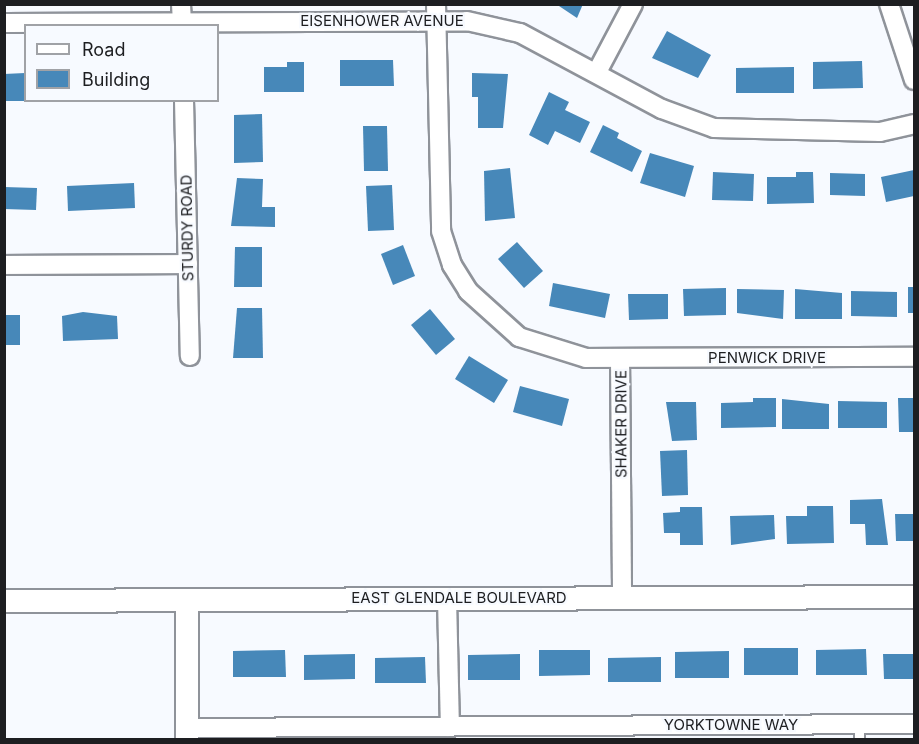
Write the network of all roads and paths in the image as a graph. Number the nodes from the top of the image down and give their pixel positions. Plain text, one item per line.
1 (633, 4) edge
2 (889, 4) edge
3 (436, 12) edge
4 (182, 17) edge
5 (4, 23) edge
6 (597, 72) junction
7 (915, 80) edge
8 (184, 102) edge
9 (915, 124) edge
10 (188, 264) junction
11 (4, 265) edge
12 (190, 356) dead end
13 (915, 357) edge
14 (620, 358) junction
15 (622, 597) junction
16 (915, 597) edge
17 (447, 598) junction
18 (187, 600) junction
19 (4, 601) edge
20 (915, 724) edge
21 (450, 727) junction
22 (859, 732) edge
23 (187, 734) edge

1 - 6 street
2 - 7 street
3 - 4 street, EISENHOWER AVENUE
3 - 6 street, EISENHOWER AVENUE
3 - 14 street, SHAKER DRIVE
4 - 5 street, EISENHOWER AVENUE
6 - 9 street, EISENHOWER AVENUE
8 - 10 street, STURDY ROAD
10 - 11 street
10 - 12 street, STURDY ROAD
13 - 14 street, PENWICK DRIVE
14 - 15 street, SHAKER DRIVE
15 - 16 street, EAST GLENDALE BOULEVARD
15 - 17 street, EAST GLENDALE BOULEVARD
17 - 18 street, EAST GLENDALE BOULEVARD
17 - 21 street
18 - 19 street, EAST GLENDALE BOULEVARD
18 - 23 street
20 - 22 street, YORKTOWNE WAY
21 - 22 street, YORKTOWNE WAY
21 - 23 street, YORKTOWNE WAY

